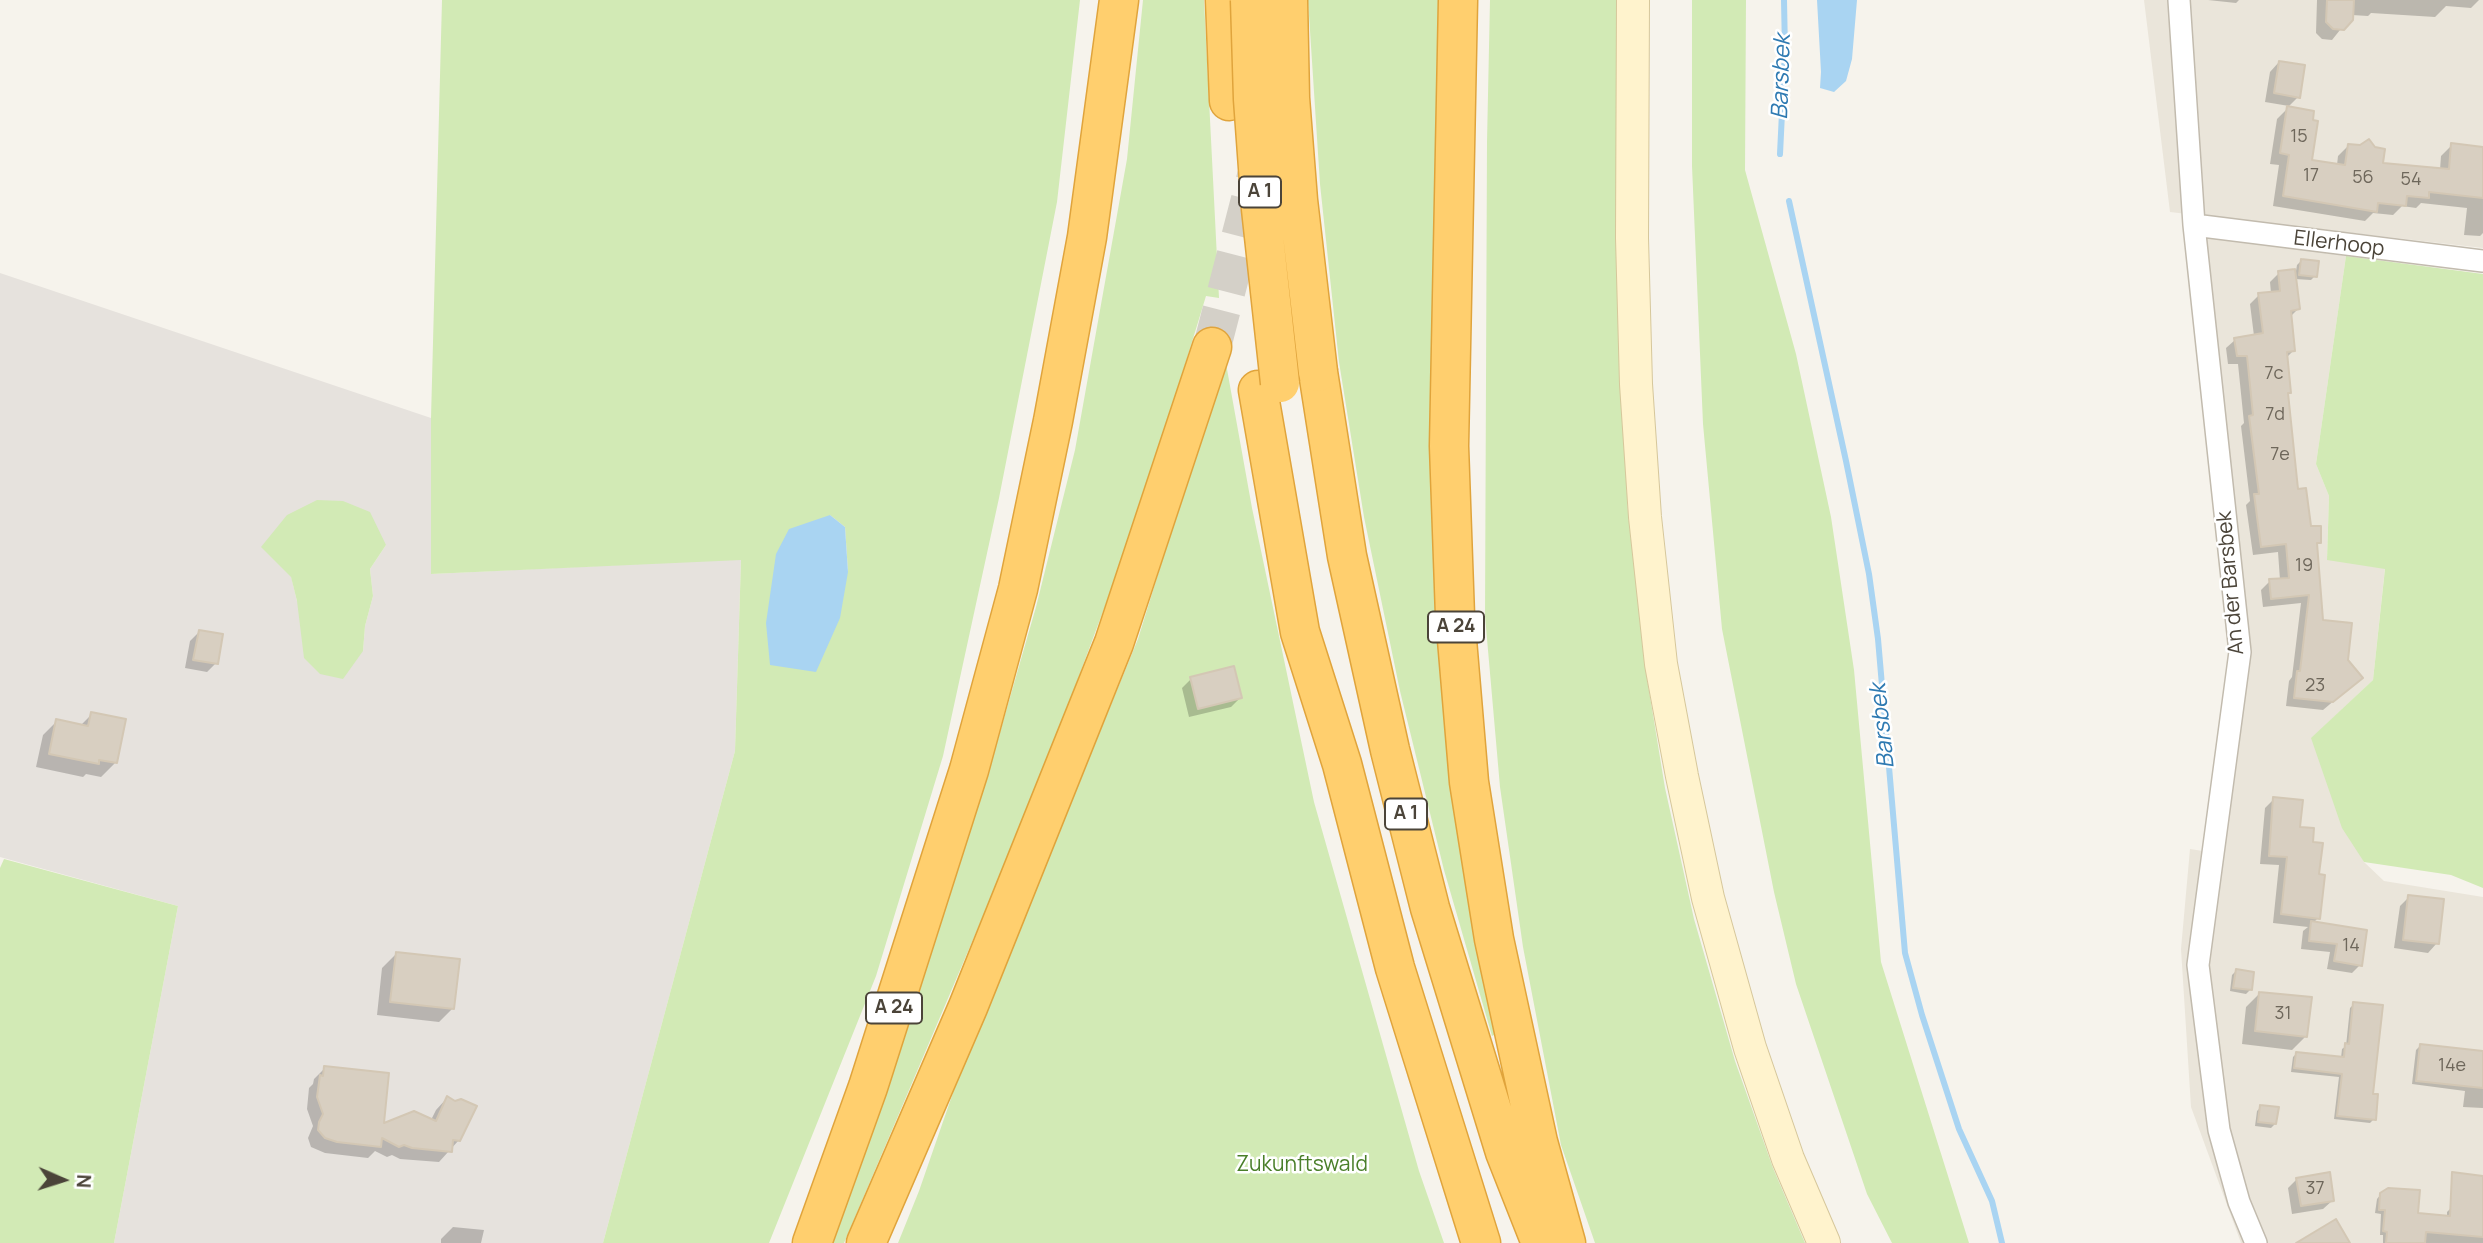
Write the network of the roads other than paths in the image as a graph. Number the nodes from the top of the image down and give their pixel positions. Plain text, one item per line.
1 (1119, 0) edge
2 (1225, 0) edge
3 (1250, 0) edge
4 (1287, 0) edge
5 (1458, 0) edge
6 (1633, 0) edge
7 (2179, 0) edge
8 (2194, 225) junction
9 (2483, 261) edge
10 (1212, 346) tunnel mouth
11 (1269, 387) junction
12 (812, 1243) edge
13 (866, 1243) edge
14 (1482, 1243) edge
15 (1541, 1243) edge
16 (1566, 1243) edge
17 (1824, 1243) edge
18 (2256, 1243) edge

1 - 12 highway, A 24
2 - 11 highway, A 1
3 - 11 highway, A 1, bridge
4 - 15 highway, A 1, bridge
5 - 16 highway, A 24
6 - 17 main road
7 - 8 street, An der Barsbek
8 - 9 street, Ellerhoop
8 - 18 street, An der Barsbek
10 - 13 highway
11 - 14 highway, A 1

